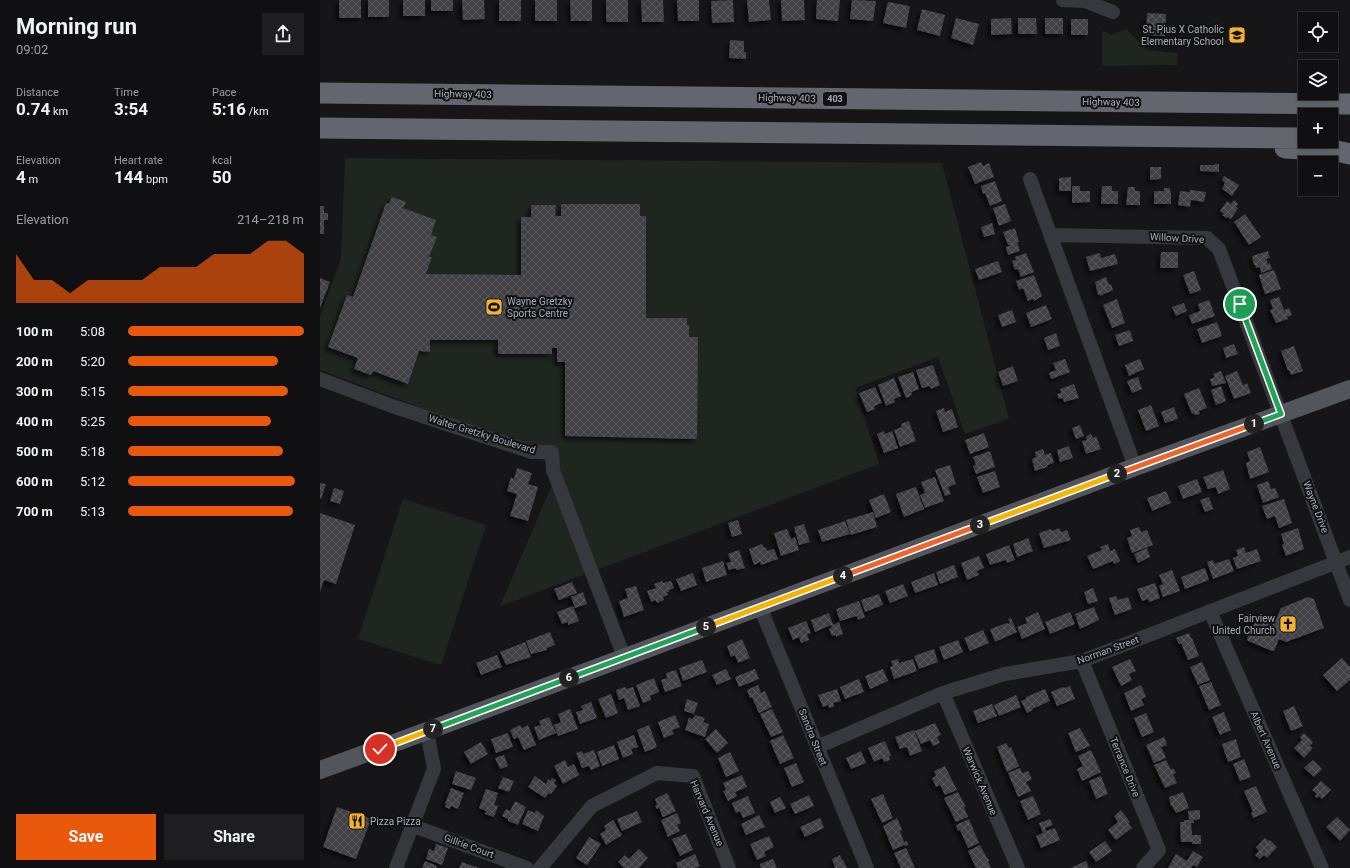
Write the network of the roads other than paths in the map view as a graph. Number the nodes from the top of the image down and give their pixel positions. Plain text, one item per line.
1 (1063, 0) edge
2 (1113, 12) dead end
3 (1350, 88) edge
4 (1338, 91) edge
5 (320, 93) edge
6 (1298, 94) edge
7 (1201, 103) junction
8 (1350, 104) edge
9 (320, 128) edge
10 (1158, 137) junction
11 (1298, 138) edge
12 (1338, 139) edge
13 (1350, 139) edge
14 (1350, 154) edge
15 (1030, 179) dead end
16 (1050, 235) junction
17 (320, 379) edge
18 (1350, 389) edge
19 (1281, 414) junction
20 (1135, 467) junction
21 (1350, 557) edge
22 (1337, 562) junction
23 (1350, 600) edge
24 (760, 607) junction
25 (1210, 611) junction
26 (624, 657) junction
27 (1082, 661) junction
28 (943, 693) junction
29 (427, 731) junction
30 (817, 746) junction
31 (320, 770) edge
32 (412, 825) junction
33 (396, 868) edge
34 (527, 868) edge
35 (540, 868) edge
36 (729, 868) edge
37 (867, 868) edge
38 (1018, 868) edge
39 (1143, 868) edge
40 (1322, 868) edge

1 - 2 street
3 - 4 highway
5 - 7 highway, Highway 403 / 403
6 - 7 highway
7 - 8 highway, Highway 403 / 403
9 - 10 highway
10 - 11 highway
10 - 14 highway
12 - 13 highway
15 - 16 street
16 - 19 street, Willow Drive
16 - 20 street
17 - 26 street, Walter Gretzky Boulevard
18 - 19 main road
19 - 20 main road
19 - 22 street, Wayne Drive
20 - 24 main road
21 - 22 street, Norman Street
22 - 23 street, Wayne Drive
22 - 25 street, Norman Street
24 - 26 main road
24 - 30 street, Sandra Street
25 - 27 street, Norman Street
25 - 40 street, Albert Avenue
26 - 29 main road
27 - 28 street, Norman Street
27 - 39 street, Terrance Drive
28 - 30 street, Norman Street
28 - 38 street, Warwick Avenue
29 - 31 main road
29 - 32 street
30 - 37 street, Sandra Street
32 - 33 street
32 - 34 street, Gillrie Court
35 - 36 street, Harvard Avenue

